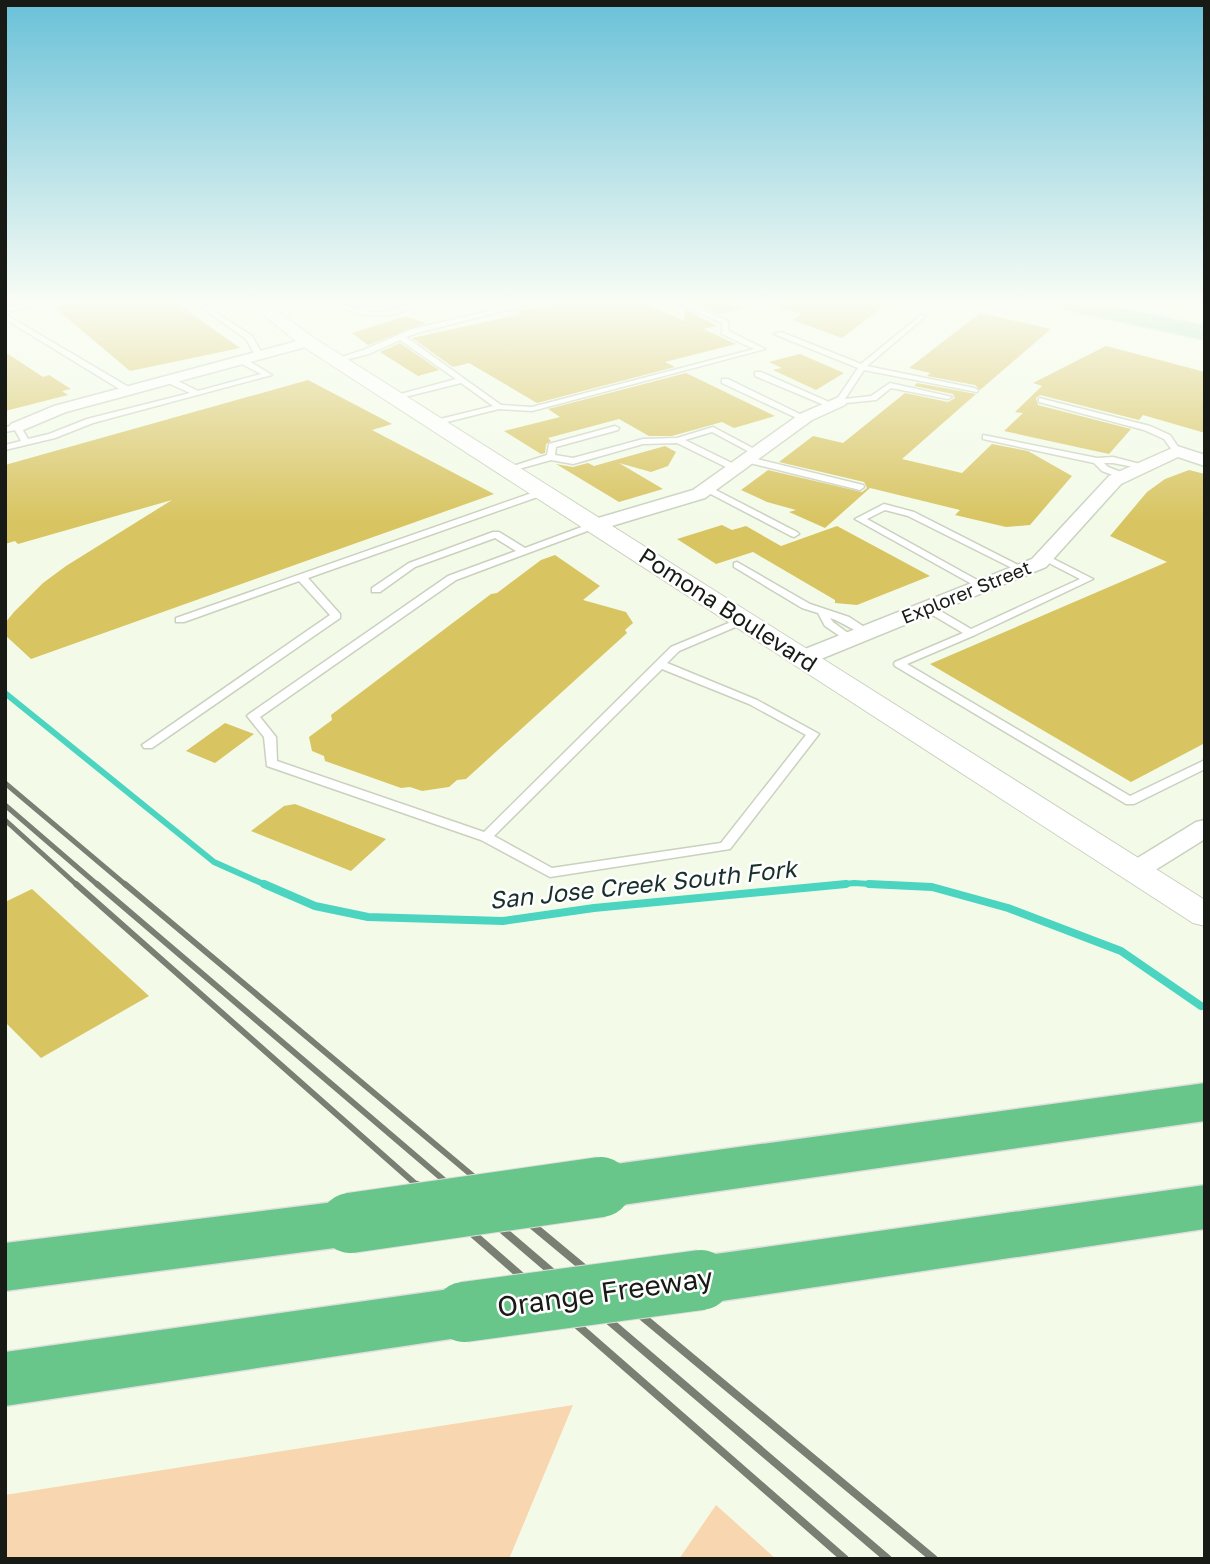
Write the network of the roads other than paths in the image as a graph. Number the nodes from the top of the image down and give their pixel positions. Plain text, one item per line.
1 (103, 375) edge
2 (187, 375) edge
3 (268, 375) edge
4 (360, 375) edge
5 (455, 375) edge
6 (662, 375) edge
7 (761, 375) edge
8 (856, 375) edge
9 (901, 375) edge
10 (169, 380) junction
11 (462, 380) junction
12 (726, 381) dead end
13 (974, 390) dead end
14 (129, 391) junction
15 (197, 393) junction
16 (948, 397) dead end
17 (396, 398) junction
18 (1042, 400) dead end
19 (836, 404) junction
20 (499, 407) junction
21 (804, 418) junction
22 (435, 423) junction
23 (614, 428) dead end
24 (11, 429) edge
25 (986, 437) dead end
26 (678, 440) junction
27 (26, 442) junction
28 (5, 448) edge
29 (1177, 451) junction
30 (551, 457) junction
31 (748, 460) junction
32 (1097, 461) junction
33 (1205, 461) edge
34 (1144, 466) junction
35 (508, 469) junction
36 (1123, 476) junction
37 (860, 487) dead end
38 (708, 489) junction
39 (543, 492) junction
40 (594, 525) junction
41 (794, 534) dead end
42 (523, 551) junction
43 (1044, 557) junction
44 (737, 565) dead end
45 (1021, 569) junction
46 (302, 578) junction
47 (983, 586) junction
48 (376, 590) dead end
49 (928, 608) junction
50 (822, 612) junction
51 (180, 620) dead end
52 (743, 620) junction
53 (971, 633) junction
54 (859, 636) junction
55 (803, 658) junction
56 (660, 664) junction
57 (148, 745) dead end
58 (1204, 763) edge
59 (1205, 828) edge
60 (486, 837) junction
61 (1135, 872) junction
62 (1205, 915) edge
63 (1205, 1102) edge
64 (1205, 1207) edge
65 (5, 1267) edge
66 (5, 1378) edge

1 - 14 lane
2 - 10 street
3 - 15 lane
4 - 17 street, Pomona Boulevard
5 - 11 lane
6 - 20 lane
7 - 19 lane
8 - 19 lane
9 - 13 lane
10 - 14 street
10 - 15 lane
11 - 17 lane
11 - 20 lane
12 - 21 lane
14 - 24 street
15 - 27 lane
16 - 19 lane
17 - 22 street, Pomona Boulevard
18 - 29 lane
19 - 21 street
20 - 22 lane
21 - 31 street
22 - 35 street, Pomona Boulevard
23 - 30 lane
24 - 27 lane
25 - 32 lane
26 - 30 lane
26 - 31 lane
26 - 31 lane
27 - 28 lane
29 - 33 street
29 - 34 street, Explorer Street
30 - 35 lane
31 - 37 lane
31 - 38 street
32 - 34 lane
32 - 36 lane
34 - 36 street, Explorer Street
35 - 39 street, Pomona Boulevard
36 - 43 street, Explorer Street
38 - 40 street
38 - 41 lane
39 - 40 street, Pomona Boulevard
39 - 46 lane
40 - 42 lane
40 - 52 street, Pomona Boulevard
42 - 48 lane
42 - 60 lane
43 - 45 street, Explorer Street
43 - 53 lane
44 - 50 lane
45 - 47 street, Explorer Street
45 - 47 lane
46 - 51 lane
46 - 57 lane
47 - 49 street, Explorer Street
49 - 53 lane
49 - 54 street, Explorer Street
50 - 54 lane
50 - 54 lane
52 - 55 street, Pomona Boulevard
52 - 56 lane
53 - 58 lane
54 - 55 street, Explorer Street
55 - 61 street, Pomona Boulevard
56 - 60 lane
56 - 60 lane
59 - 61 street
61 - 62 street, Pomona Boulevard
63 - 65 highway, bridge
64 - 66 highway, Orange Freeway, bridge

